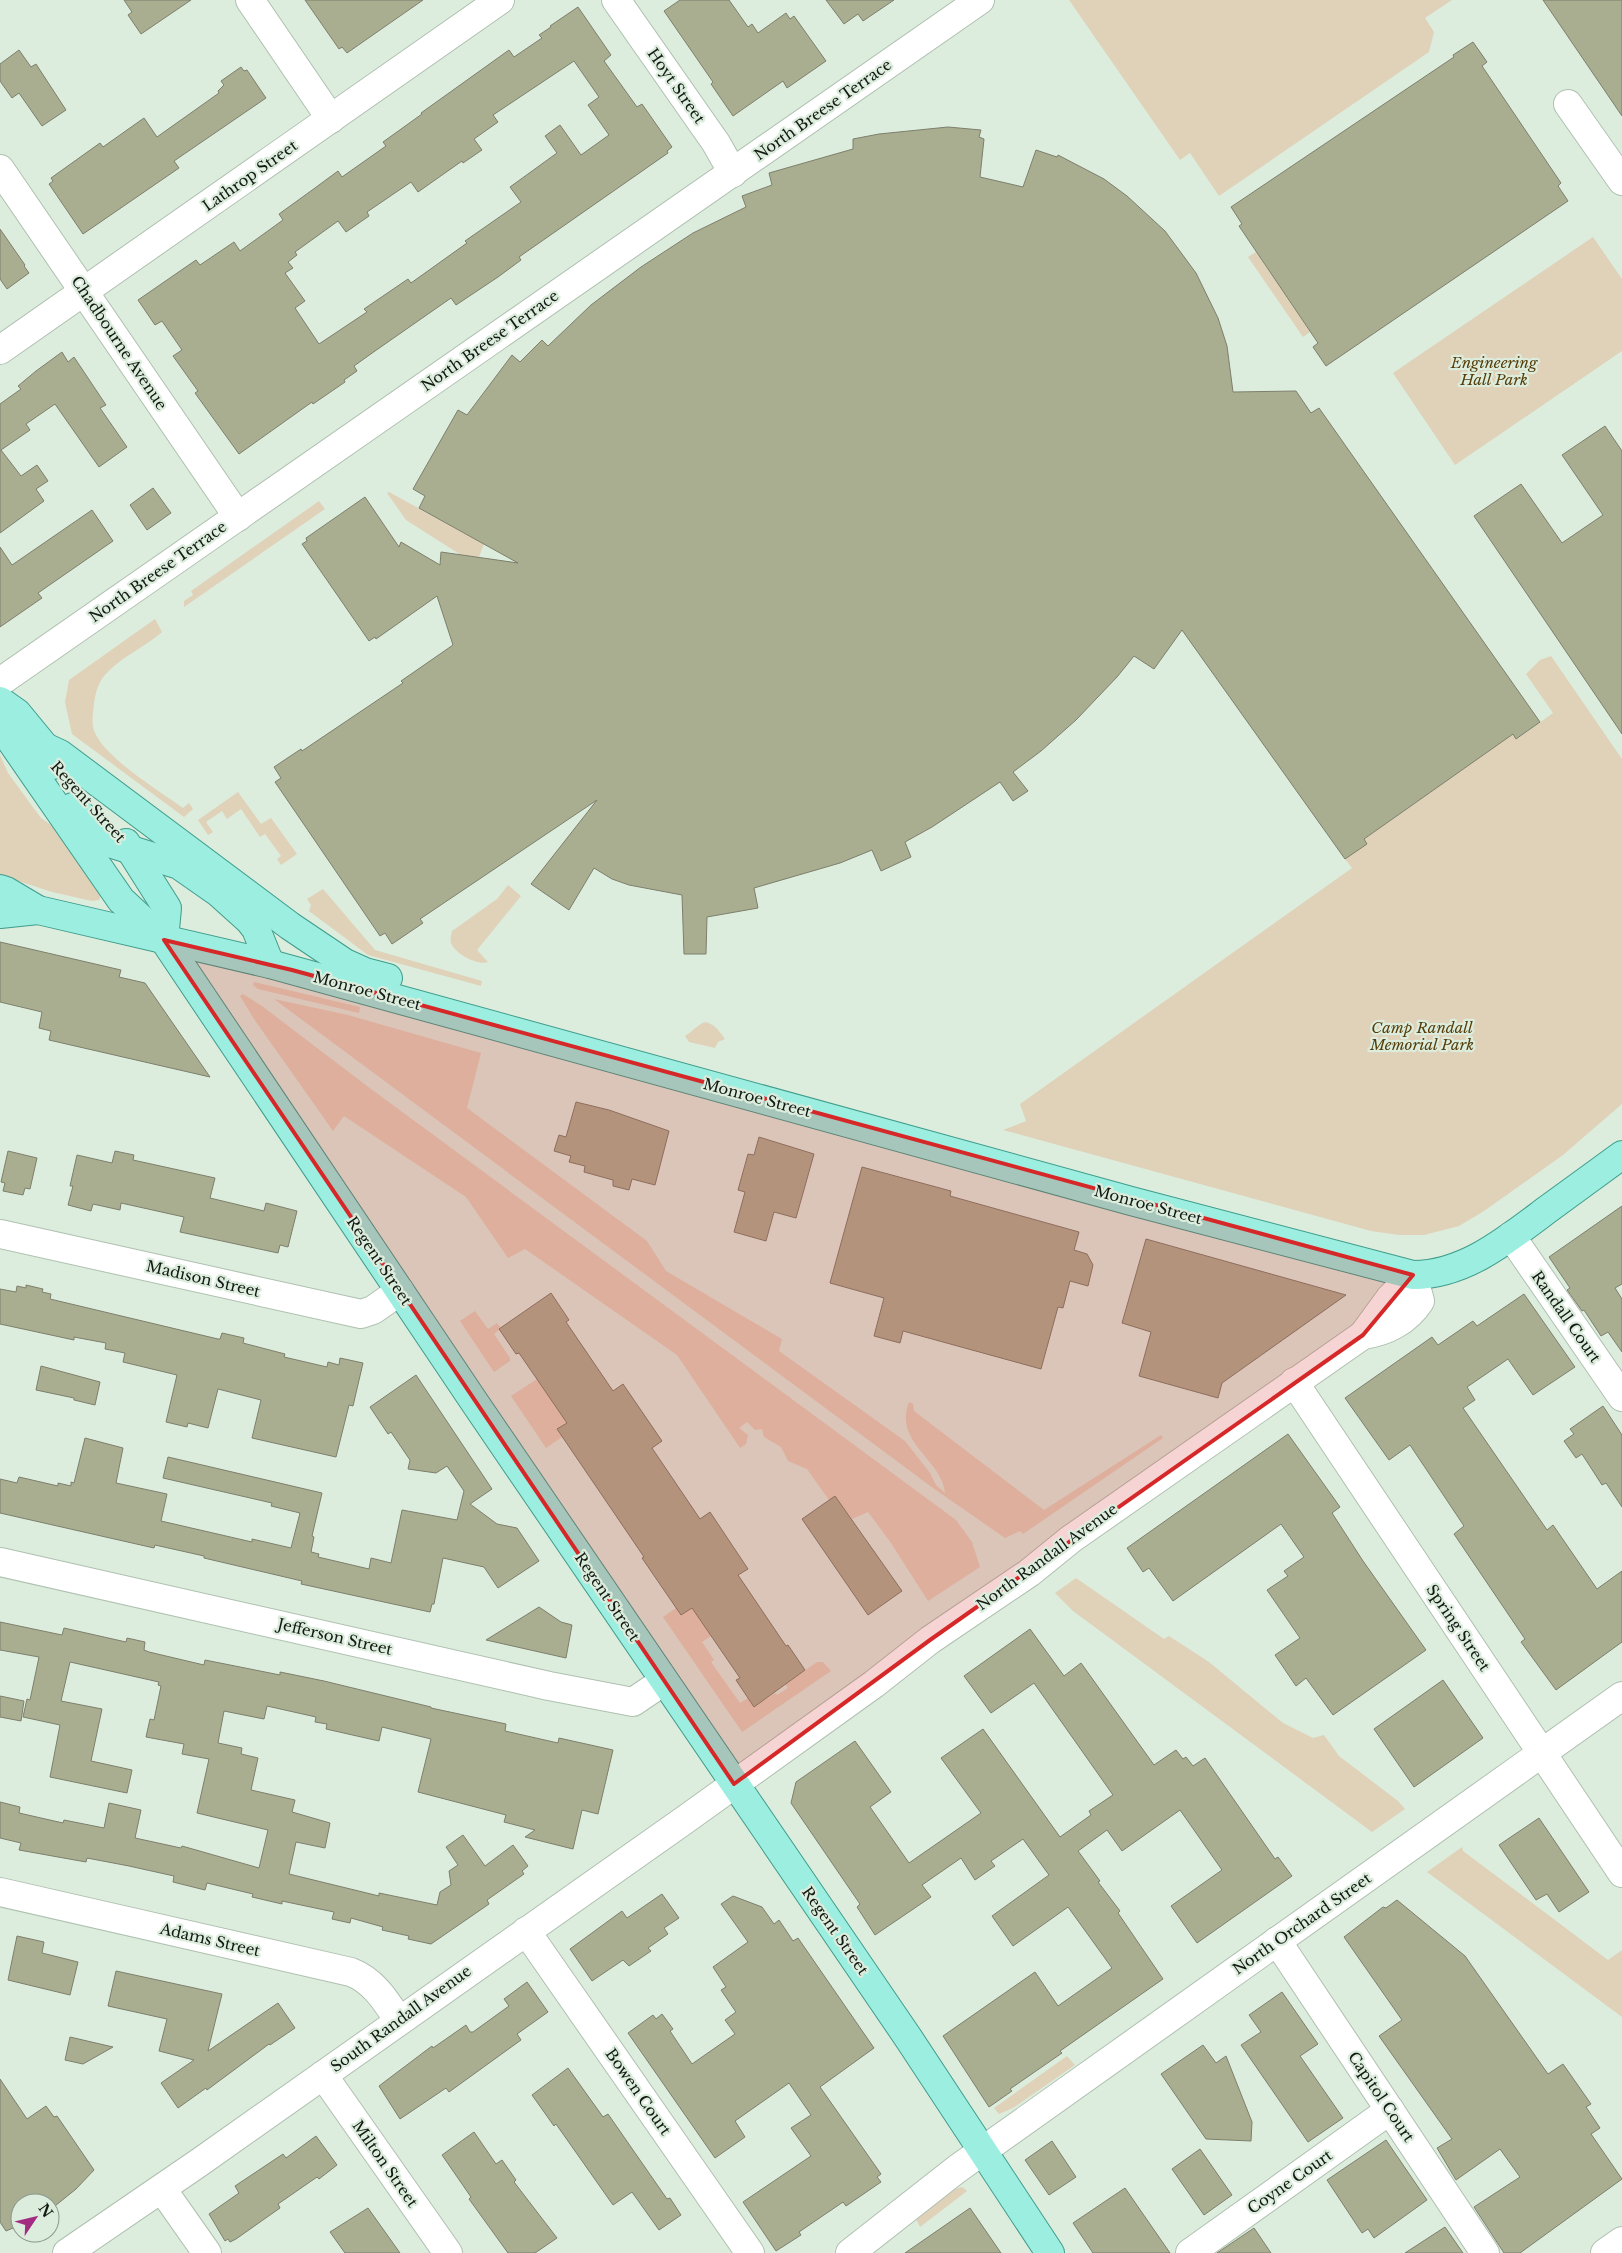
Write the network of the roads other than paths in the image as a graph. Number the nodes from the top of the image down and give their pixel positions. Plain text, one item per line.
1 (250, 0) edge
2 (500, 0) edge
3 (616, 0) edge
4 (980, 0) edge
5 (1568, 104) dead end
6 (331, 119) junction
7 (0, 169) edge
8 (733, 173) junction
9 (1622, 181) edge
10 (84, 292) junction
11 (0, 350) edge
12 (238, 517) junction
13 (0, 682) edge
14 (0, 701) edge
15 (0, 726) edge
16 (45, 747) junction
17 (42, 785) junction
18 (132, 852) junction
19 (0, 889) edge
20 (38, 910) junction
21 (0, 914) edge
22 (164, 940) junction
23 (270, 964) junction
24 (483, 1023) junction
25 (1622, 1155) edge
26 (0, 1234) edge
27 (1511, 1236) junction
28 (1412, 1275) junction
29 (400, 1292) junction
30 (1294, 1382) junction
31 (1622, 1397) edge
32 (0, 1562) edge
33 (664, 1681) junction
34 (1622, 1696) edge
35 (1542, 1753) junction
36 (734, 1784) junction
37 (1622, 1873) edge
38 (0, 1892) edge
39 (526, 1931) junction
40 (1277, 1941) junction
41 (399, 2021) junction
42 (323, 2075) junction
43 (1390, 2110) junction
44 (982, 2151) junction
45 (162, 2189) junction
46 (1622, 2242) edge
47 (67, 2253) edge
48 (207, 2253) edge
49 (448, 2253) edge
50 (750, 2253) edge
51 (850, 2253) edge
52 (1050, 2253) edge
53 (1190, 2253) edge
54 (1485, 2253) edge
55 (1605, 2253) edge

1 - 6 street
2 - 6 street, Lathrop Street
3 - 8 street, Hoyt Street
4 - 8 street, North Breese Terrace
5 - 9 street
6 - 10 street, Lathrop Street
7 - 10 street, Chadbourne Avenue
8 - 12 street, North Breese Terrace
10 - 11 street, Lathrop Street
10 - 12 street, Chadbourne Avenue
12 - 13 street, North Breese Terrace
14 - 16 main road, Regent Street
15 - 17 main road, Regent Street
16 - 18 main road, Regent Street
16 - 24 main road
17 - 18 main road
17 - 22 main road, Regent Street
18 - 22 main road, Regent Street
18 - 23 main road
19 - 20 main road, Monroe Street
20 - 21 main road, Monroe Street
20 - 22 main road, Monroe Street
22 - 23 main road, Monroe Street
22 - 29 main road, Regent Street
23 - 24 main road, Monroe Street
24 - 28 main road, Monroe Street
25 - 27 main road
26 - 29 street, Madison Street
27 - 28 main road, Monroe Street
27 - 31 street, Randall Court
28 - 30 street, North Randall Avenue
29 - 33 main road, Regent Street
30 - 35 street, Spring Street
30 - 36 street, North Randall Avenue
32 - 33 street, Jefferson Street
33 - 36 main road, Regent Street
34 - 35 street, North Orchard Street
35 - 37 street, Spring Street
35 - 40 street, North Orchard Street
36 - 39 street, South Randall Avenue
36 - 44 main road, Regent Street
38 - 41 street, Adams Street
39 - 41 street, South Randall Avenue
39 - 50 street, Bowen Court
40 - 43 street, Capitol Court
40 - 44 street, North Orchard Street
41 - 42 street, South Randall Avenue
42 - 45 street, South Randall Avenue
42 - 49 street, Milton Street
43 - 53 street, Coyne Court
43 - 54 street, Capitol Court
44 - 51 street, North Orchard Street
44 - 52 main road, Regent Street
45 - 47 street, South Randall Avenue
45 - 48 street
46 - 55 street

